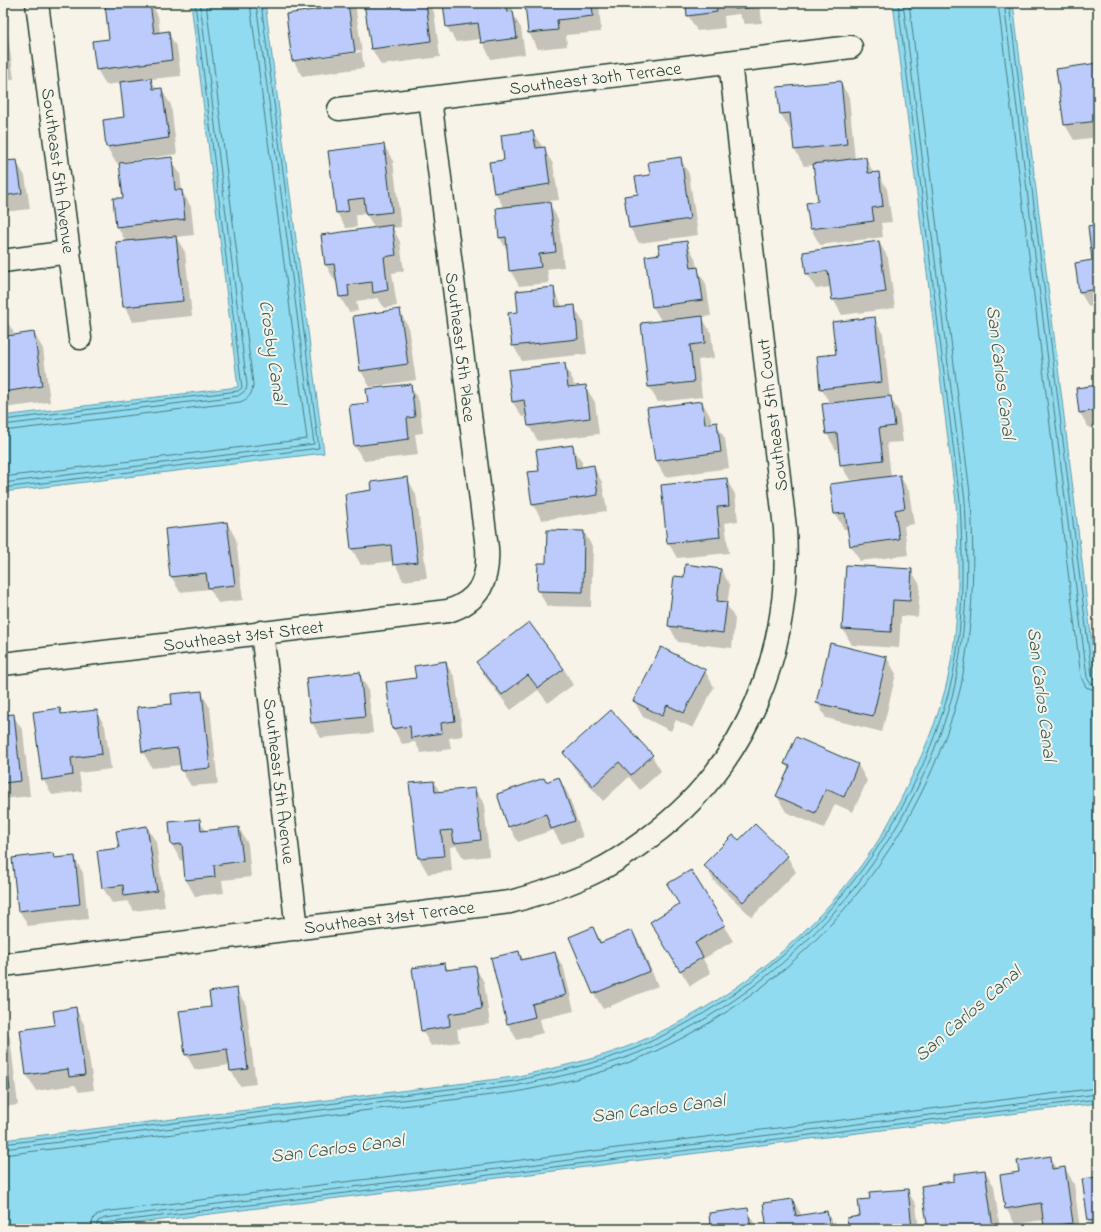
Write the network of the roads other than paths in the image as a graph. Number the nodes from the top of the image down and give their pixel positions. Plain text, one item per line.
1 (37, 3) edge
2 (851, 47) dead end
3 (730, 62) junction
4 (430, 99) junction
5 (339, 109) dead end
6 (69, 252) junction
7 (3, 260) edge
8 (80, 338) dead end
9 (478, 593) joint
10 (262, 632) junction
11 (3, 664) edge
12 (726, 758) joint
13 (297, 929) junction
14 (3, 965) edge

1 - 6 street, Southeast 5th Avenue
2 - 3 street, Southeast 30th Terrace
3 - 4 street, Southeast 30th Terrace
3 - 12 street, Southeast 5th Court
4 - 5 street, Southeast 30th Terrace
4 - 9 street, Southeast 5th Place
6 - 7 street
6 - 8 street, Southeast 5th Avenue
9 - 10 street, Southeast 31st Street
10 - 11 street, Southeast 31st Street
10 - 13 street, Southeast 5th Avenue
12 - 13 street, Southeast 31st Terrace
13 - 14 street, Southeast 31st Terrace

